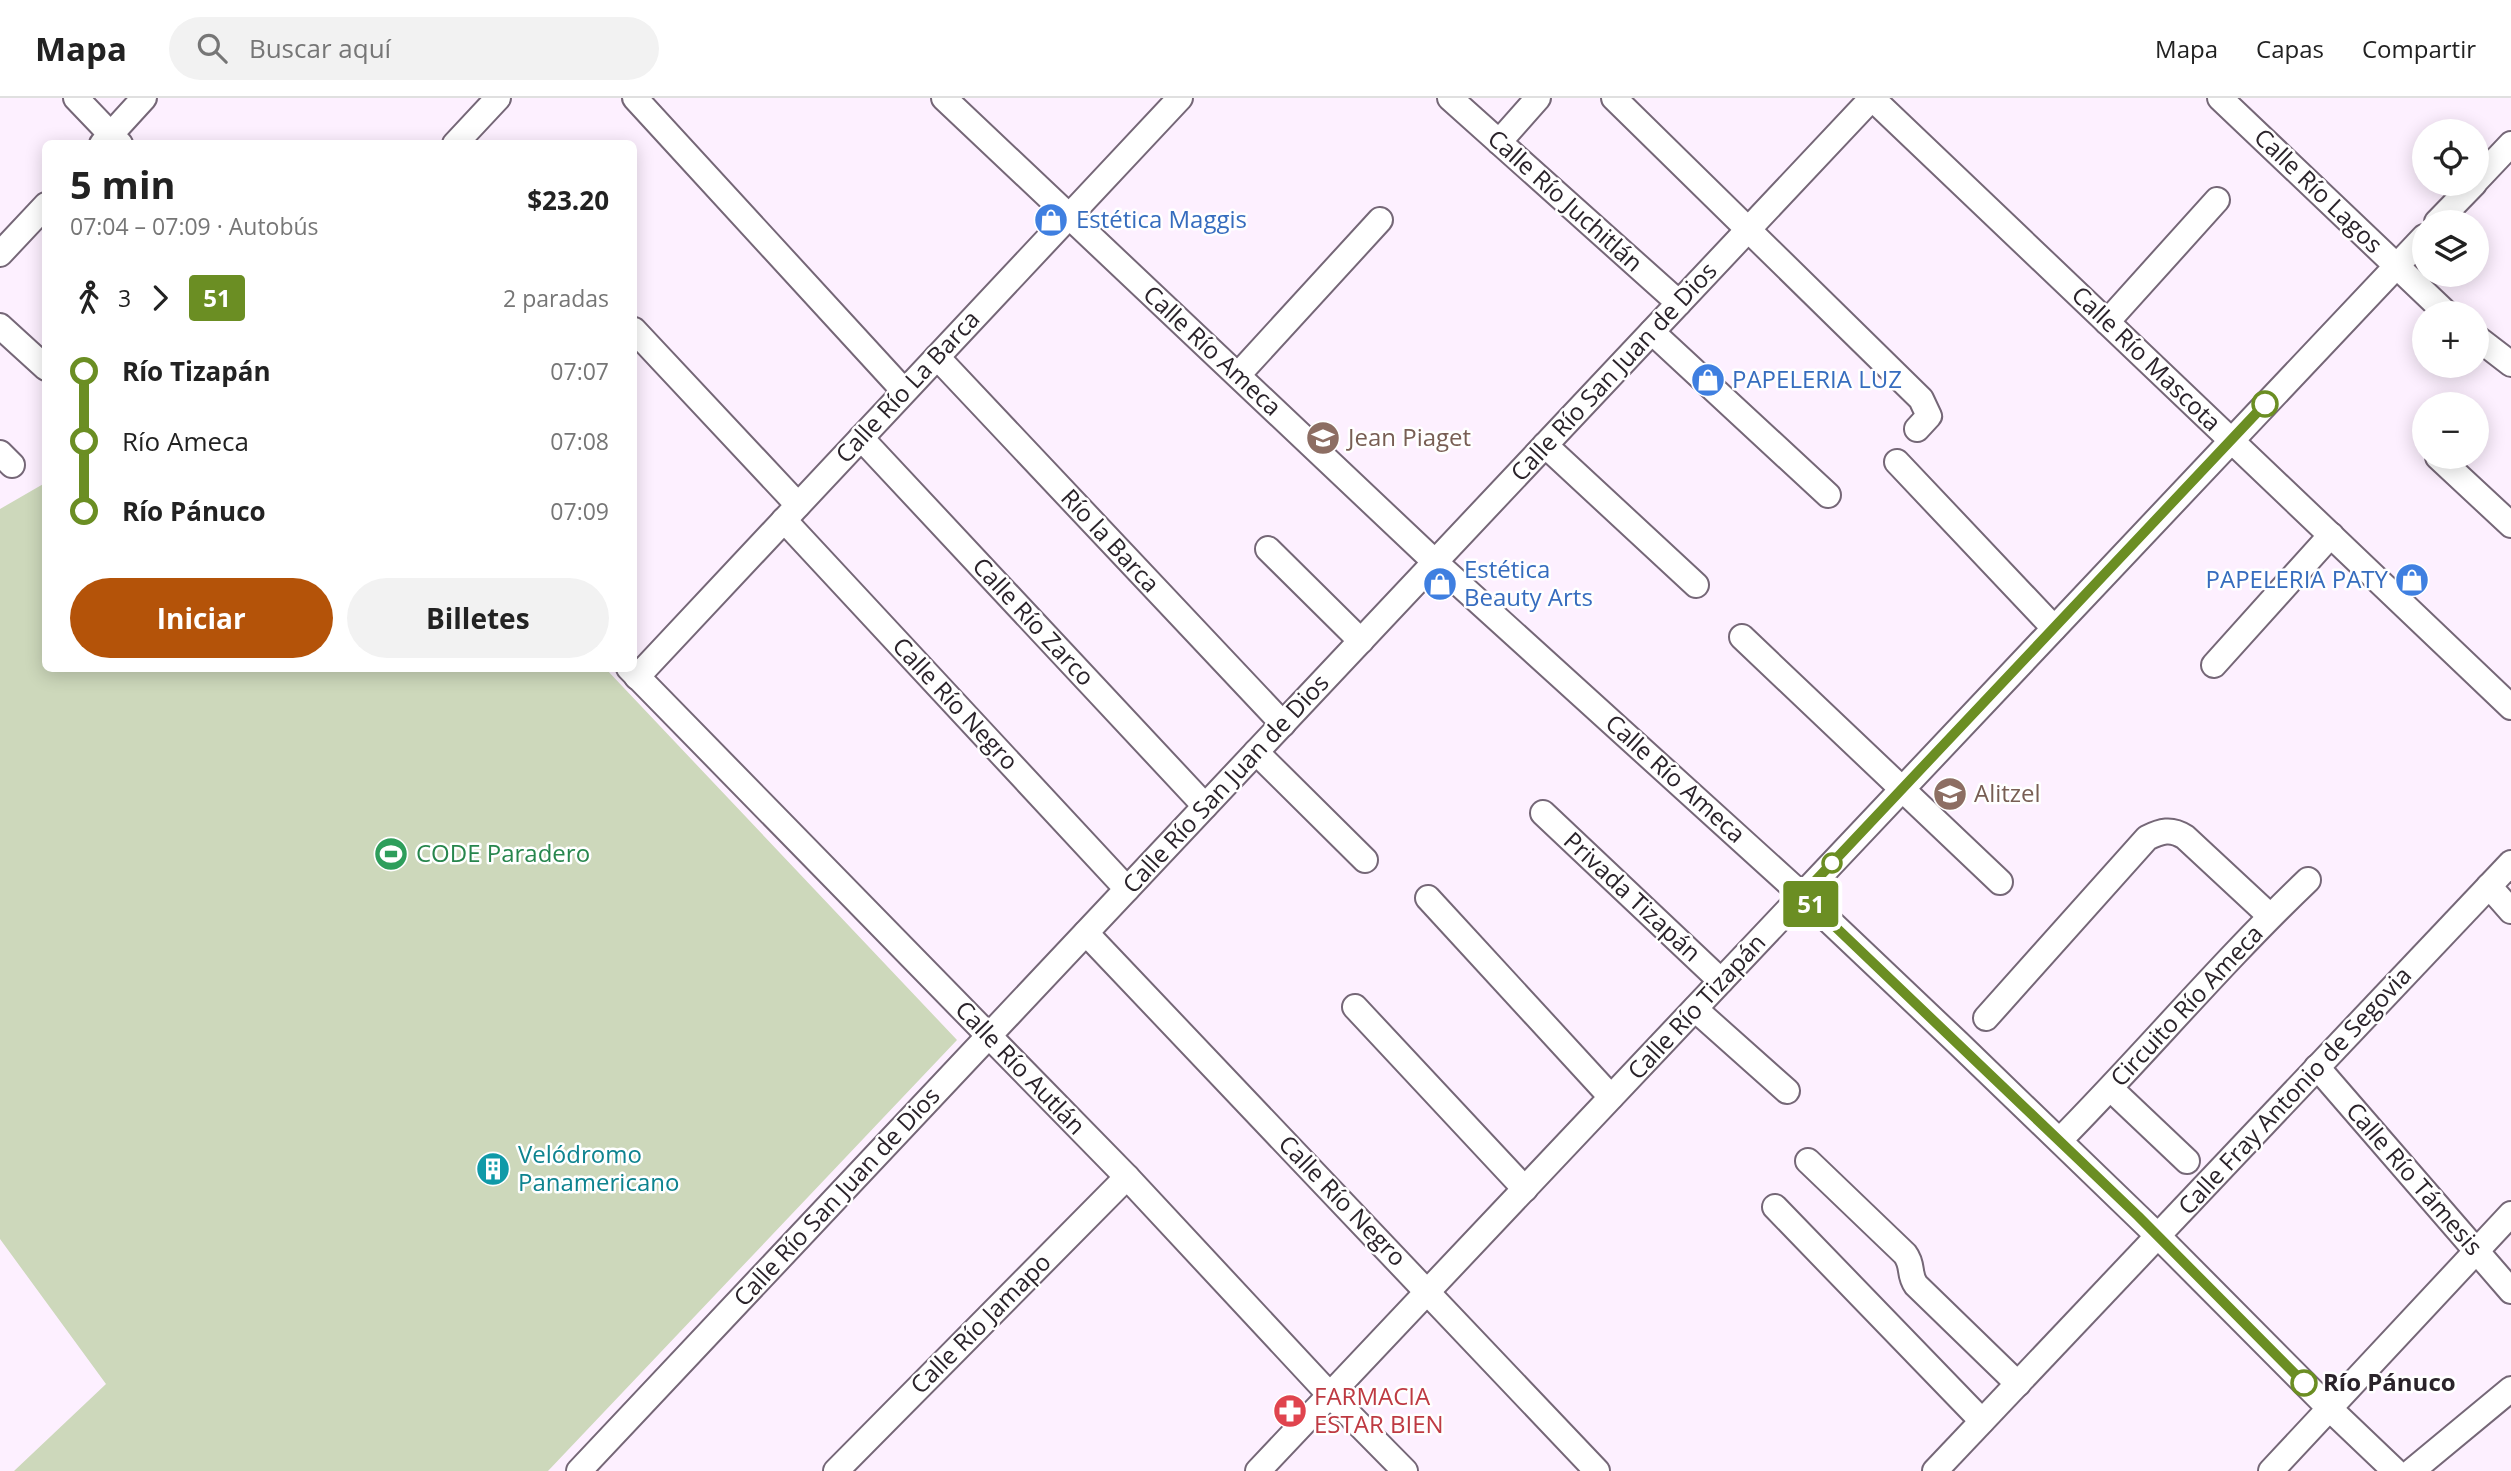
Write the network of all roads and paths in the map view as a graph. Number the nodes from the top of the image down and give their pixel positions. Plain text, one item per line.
1 (76, 98) edge
2 (144, 98) edge
3 (498, 98) edge
4 (635, 98) edge
5 (944, 98) edge
6 (1180, 98) edge
7 (1450, 98) edge
8 (1538, 98) edge
9 (1614, 98) edge
10 (1872, 98) edge
11 (2220, 98) edge
12 (110, 140) edge
13 (112, 140) edge
14 (459, 140) edge
15 (1499, 142) junction
16 (2511, 144) edge
17 (2489, 167) edge
18 (2462, 196) edge
19 (2217, 200) dead end
20 (2448, 210) edge
21 (1069, 216) junction
22 (42, 217) edge
23 (1380, 220) dead end
24 (1749, 229) junction
25 (2412, 249) edge
26 (0, 254) edge
27 (2396, 266) junction
28 (2433, 301) edge
29 (1679, 303) junction
30 (2107, 321) junction
31 (0, 326) edge
32 (1652, 331) junction
33 (637, 333) edge
34 (2489, 347) edge
35 (937, 357) junction
36 (2511, 363) edge
37 (42, 364) edge
38 (1238, 375) junction
39 (904, 391) junction
40 (1917, 429) dead end
41 (860, 438) junction
42 (2232, 440) junction
43 (1545, 445) junction
44 (1897, 462) dead end
45 (2451, 469) edge
46 (1828, 495) dead end
47 (791, 512) junction
48 (2511, 525) edge
49 (2331, 535) junction
50 (1268, 549) dead end
51 (1435, 562) junction
52 (1696, 585) dead end
53 (2054, 628) junction
54 (1742, 636) dead end
55 (1361, 641) junction
56 (2214, 665) dead end
57 (637, 669) edge
58 (633, 673) edge
59 (2511, 707) edge
60 (1283, 724) junction
61 (1256, 752) junction
62 (1902, 789) junction
63 (1205, 806) junction
64 (1543, 813) dead end
65 (1365, 860) dead end
66 (2511, 863) edge
67 (2308, 880) dead end
68 (2000, 882) dead end
69 (2489, 886) junction
70 (1127, 889) junction
71 (1802, 895) junction
72 (1428, 898) dead end
73 (2511, 911) edge
74 (2270, 916) junction
75 (1086, 933) junction
76 (1721, 981) junction
77 (1355, 1007) dead end
78 (1695, 1009) junction
79 (1986, 1018) dead end
80 (988, 1036) junction
81 (2317, 1068) junction
82 (2111, 1089) junction
83 (1787, 1091) dead end
84 (1611, 1097) junction
85 (2060, 1140) junction
86 (1808, 1161) dead end
87 (2187, 1161) dead end
88 (1127, 1177) junction
89 (1525, 1189) junction
90 (1776, 1207) dead end
91 (2511, 1214) edge
92 (2158, 1236) junction
93 (2477, 1251) junction
94 (1428, 1291) junction
95 (2511, 1291) edge
96 (2018, 1384) junction
97 (2511, 1389) edge
98 (1330, 1395) junction
99 (2329, 1408) junction
100 (1982, 1421) junction
101 (579, 1471) edge
102 (836, 1471) edge
103 (1258, 1471) edge
104 (1405, 1471) edge
105 (1597, 1471) edge
106 (1935, 1471) edge
107 (2271, 1471) edge
108 (2395, 1471) edge
109 (2412, 1471) edge

1 - 12 street
2 - 13 street
3 - 14 street
4 - 39 street
5 - 21 street, Calle Río Ameca
6 - 21 street, Calle Río La Barca
7 - 15 street, Calle Río Juchitlán
8 - 15 street
9 - 24 street
10 - 24 street, Calle Río San Juan de Dios
10 - 30 street, Calle Río Mascota
11 - 27 street, Calle Río Lagos
15 - 29 street, Calle Río Juchitlán
16 - 17 street
18 - 20 street
19 - 30 street
21 - 35 street, Calle Río La Barca
21 - 38 street, Calle Río Ameca
22 - 26 street
23 - 38 street
24 - 29 street, Calle Río San Juan de Dios
24 - 40 street
25 - 27 street, Calle Río Tizapán
27 - 28 street, Calle Río Lagos
27 - 42 street, Calle Río Tizapán
29 - 32 street, Calle Río San Juan de Dios
30 - 42 street, Calle Río Mascota
31 - 37 street
32 - 43 street, Calle Río San Juan de Dios
32 - 46 street
33 - 47 street, Calle Río Negro
34 - 36 street
35 - 39 street, Calle Río La Barca
35 - 60 street, Río la Barca
38 - 51 street, Calle Río Ameca
39 - 41 street, Calle Río La Barca
41 - 47 street, Calle Río La Barca
41 - 63 street, Calle Río Zarco
42 - 49 street, Calle Río Mascota
42 - 53 street, Calle Río Tizapán
43 - 51 street, Calle Río San Juan de Dios
43 - 52 street
44 - 53 street
45 - 48 street
47 - 57 street, Calle Río La Barca
47 - 70 street, Calle Río Negro
49 - 56 street
49 - 59 street, Calle Río Mascota
50 - 55 street
51 - 55 street, Calle Río San Juan de Dios
51 - 71 street, Calle Río Ameca
53 - 62 street, Calle Río Tizapán
54 - 62 street
55 - 60 street, Calle Río San Juan de Dios
58 - 80 street, Calle Río Autlán
60 - 61 street, Calle Río San Juan de Dios
61 - 63 street, Calle Río San Juan de Dios
61 - 65 street
62 - 68 street
62 - 71 street, Calle Río Tizapán
63 - 70 street, Calle Río San Juan de Dios
64 - 76 street, Privada Tizapán
66 - 69 street, Calle Fray Antonio de Segovia
67 - 74 street
69 - 73 street
69 - 81 street, Calle Fray Antonio de Segovia
70 - 75 street, Calle Río San Juan de Dios
71 - 76 street, Calle Río Tizapán
71 - 85 street, Calle Río Ameca
72 - 84 street
74 - 79 street, Circuito Río Ameca
74 - 82 street, Circuito Río Ameca
75 - 80 street, Calle Río San Juan de Dios
75 - 94 street, Calle Río Negro
76 - 78 street, Calle Río Tizapán
77 - 89 street
78 - 83 street
78 - 84 street, Calle Río Tizapán
80 - 88 street, Calle Río Autlán
80 - 101 street, Calle Río San Juan de Dios
81 - 92 street, Calle Fray Antonio de Segovia
81 - 93 street, Calle Río Támesis
82 - 85 street, Circuito Río Ameca
82 - 87 street
84 - 89 street, Calle Río Tizapán
85 - 92 street, Calle Río Ameca
86 - 96 street
88 - 98 street, Calle Río Autlán
88 - 102 street, Calle Río Jamapo
89 - 94 street, Calle Río Tizapán
90 - 100 street
91 - 93 street
92 - 96 street, Calle Fray Antonio de Segovia
92 - 99 street, Calle Río Ameca
93 - 95 street, Calle Río Támesis
93 - 99 street
94 - 98 street, Calle Río Tizapán
94 - 105 street, Calle Río Negro
96 - 100 street, Calle Fray Antonio de Segovia
97 - 109 street
98 - 103 street, Calle Río Tizapán
98 - 104 street, Calle Río Autlán
99 - 107 street
99 - 108 street, Calle Río Ameca
100 - 106 street, Calle Fray Antonio de Segovia

